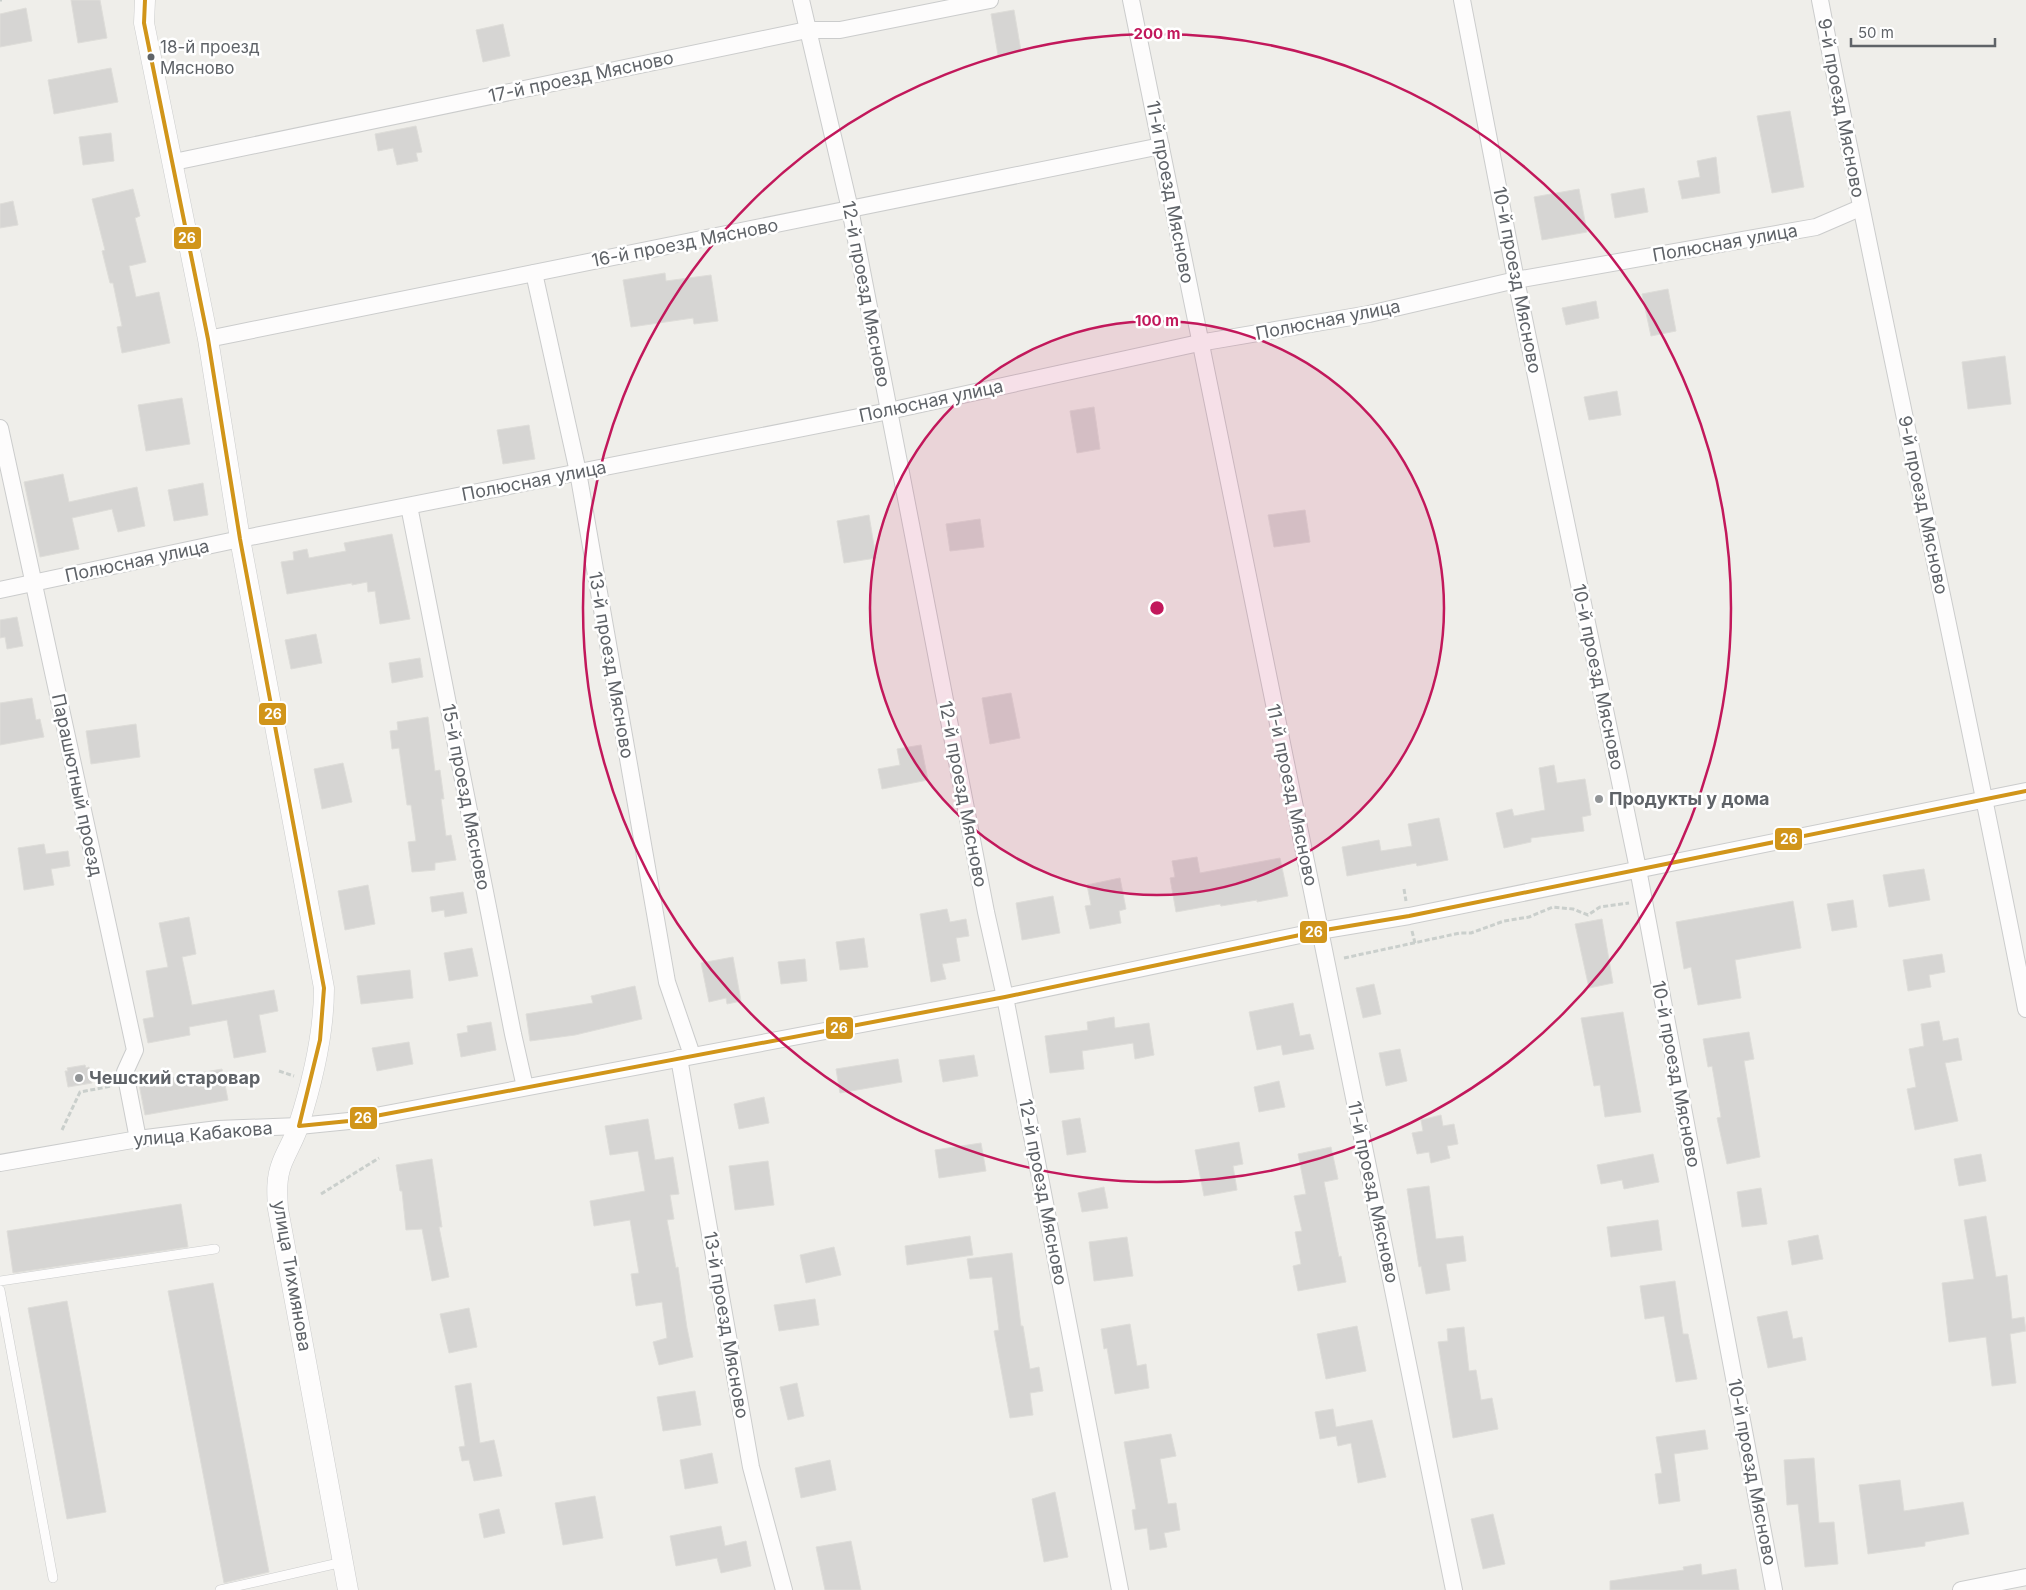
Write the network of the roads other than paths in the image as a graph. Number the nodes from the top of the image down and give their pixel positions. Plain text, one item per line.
1 (132, 0) edge
2 (145, 0) edge
3 (801, 0) edge
4 (990, 0) edge
5 (1131, 0) edge
6 (1462, 0) edge
7 (1820, 0) edge
8 (144, 23) junction
9 (807, 30) junction
10 (1161, 146) junction
11 (174, 162) junction
12 (1860, 208) junction
13 (850, 209) junction
14 (534, 273) junction
15 (1516, 280) junction
16 (208, 339) junction
17 (1199, 343) junction
18 (889, 411) junction
19 (0, 428) edge
20 (578, 472) junction
21 (409, 506) junction
22 (240, 539) junction
23 (32, 582) junction
24 (0, 590) edge
25 (2026, 791) edge
26 (1986, 799) junction
27 (1638, 869) junction
28 (1319, 931) junction
29 (1004, 996) junction
30 (2026, 1009) edge
31 (686, 1056) junction
32 (525, 1087) junction
33 (299, 1126) junction
34 (138, 1139) junction
35 (0, 1163) edge
36 (215, 1249) dead end
37 (0, 1281) edge
38 (0, 1290) edge
39 (343, 1562) junction
40 (2026, 1577) edge
41 (53, 1578) dead end
42 (220, 1590) edge
43 (348, 1590) edge
44 (784, 1590) edge
45 (1120, 1590) edge
46 (1454, 1590) edge
47 (1774, 1590) edge
48 (1960, 1590) edge

1 - 8 street, улица Тихмянова
2 - 8 street, улица Тихмянова
3 - 9 street, 12-й проезд Мясново
4 - 9 street, 17-й проезд Мясново
5 - 10 street, 11-й проезд Мясново
6 - 15 street, 10-й проезд Мясново
7 - 12 street, 9-й проезд Мясново
8 - 11 street, улица Тихмянова
9 - 11 street, 17-й проезд Мясново
9 - 13 street, 12-й проезд Мясново
10 - 13 street, 16-й проезд Мясново
10 - 17 street, 11-й проезд Мясново
11 - 16 street, улица Тихмянова
12 - 15 street, Полюсная улица
12 - 26 street, 9-й проезд Мясново
13 - 14 street, 16-й проезд Мясново
13 - 18 street, 12-й проезд Мясново
14 - 16 street, 16-й проезд Мясново
14 - 20 street, 13-й проезд Мясново
15 - 17 street, Полюсная улица
15 - 27 street, 10-й проезд Мясново
16 - 22 street, улица Тихмянова
17 - 18 street, Полюсная улица
17 - 28 street, 11-й проезд Мясново
18 - 20 street, Полюсная улица
18 - 29 street, 12-й проезд Мясново
19 - 23 street, Парашютный проезд
20 - 21 street, Полюсная улица
20 - 31 street, 13-й проезд Мясново
21 - 22 street, Полюсная улица
21 - 32 street, 15-й проезд Мясново
22 - 23 street, Полюсная улица
22 - 33 street, улица Тихмянова
23 - 24 street, Полюсная улица
23 - 34 street, Парашютный проезд
25 - 26 street, улица Кабакова
26 - 27 street, улица Кабакова
26 - 30 street, 9-й проезд Мясново
27 - 28 street, улица Кабакова
27 - 47 street, 10-й проезд Мясново
28 - 29 street, улица Кабакова
28 - 46 street, 11-й проезд Мясново
29 - 31 street, улица Кабакова
29 - 45 street, 12-й проезд Мясново
31 - 32 street, улица Кабакова
31 - 44 street, 13-й проезд Мясново
32 - 33 street, улица Кабакова
33 - 34 street, улица Кабакова
33 - 39 street, улица Тихмянова
34 - 35 street, улица Кабакова
36 - 37 lane
38 - 41 lane
39 - 42 lane
39 - 43 street, улица Тихмянова
40 - 48 street

